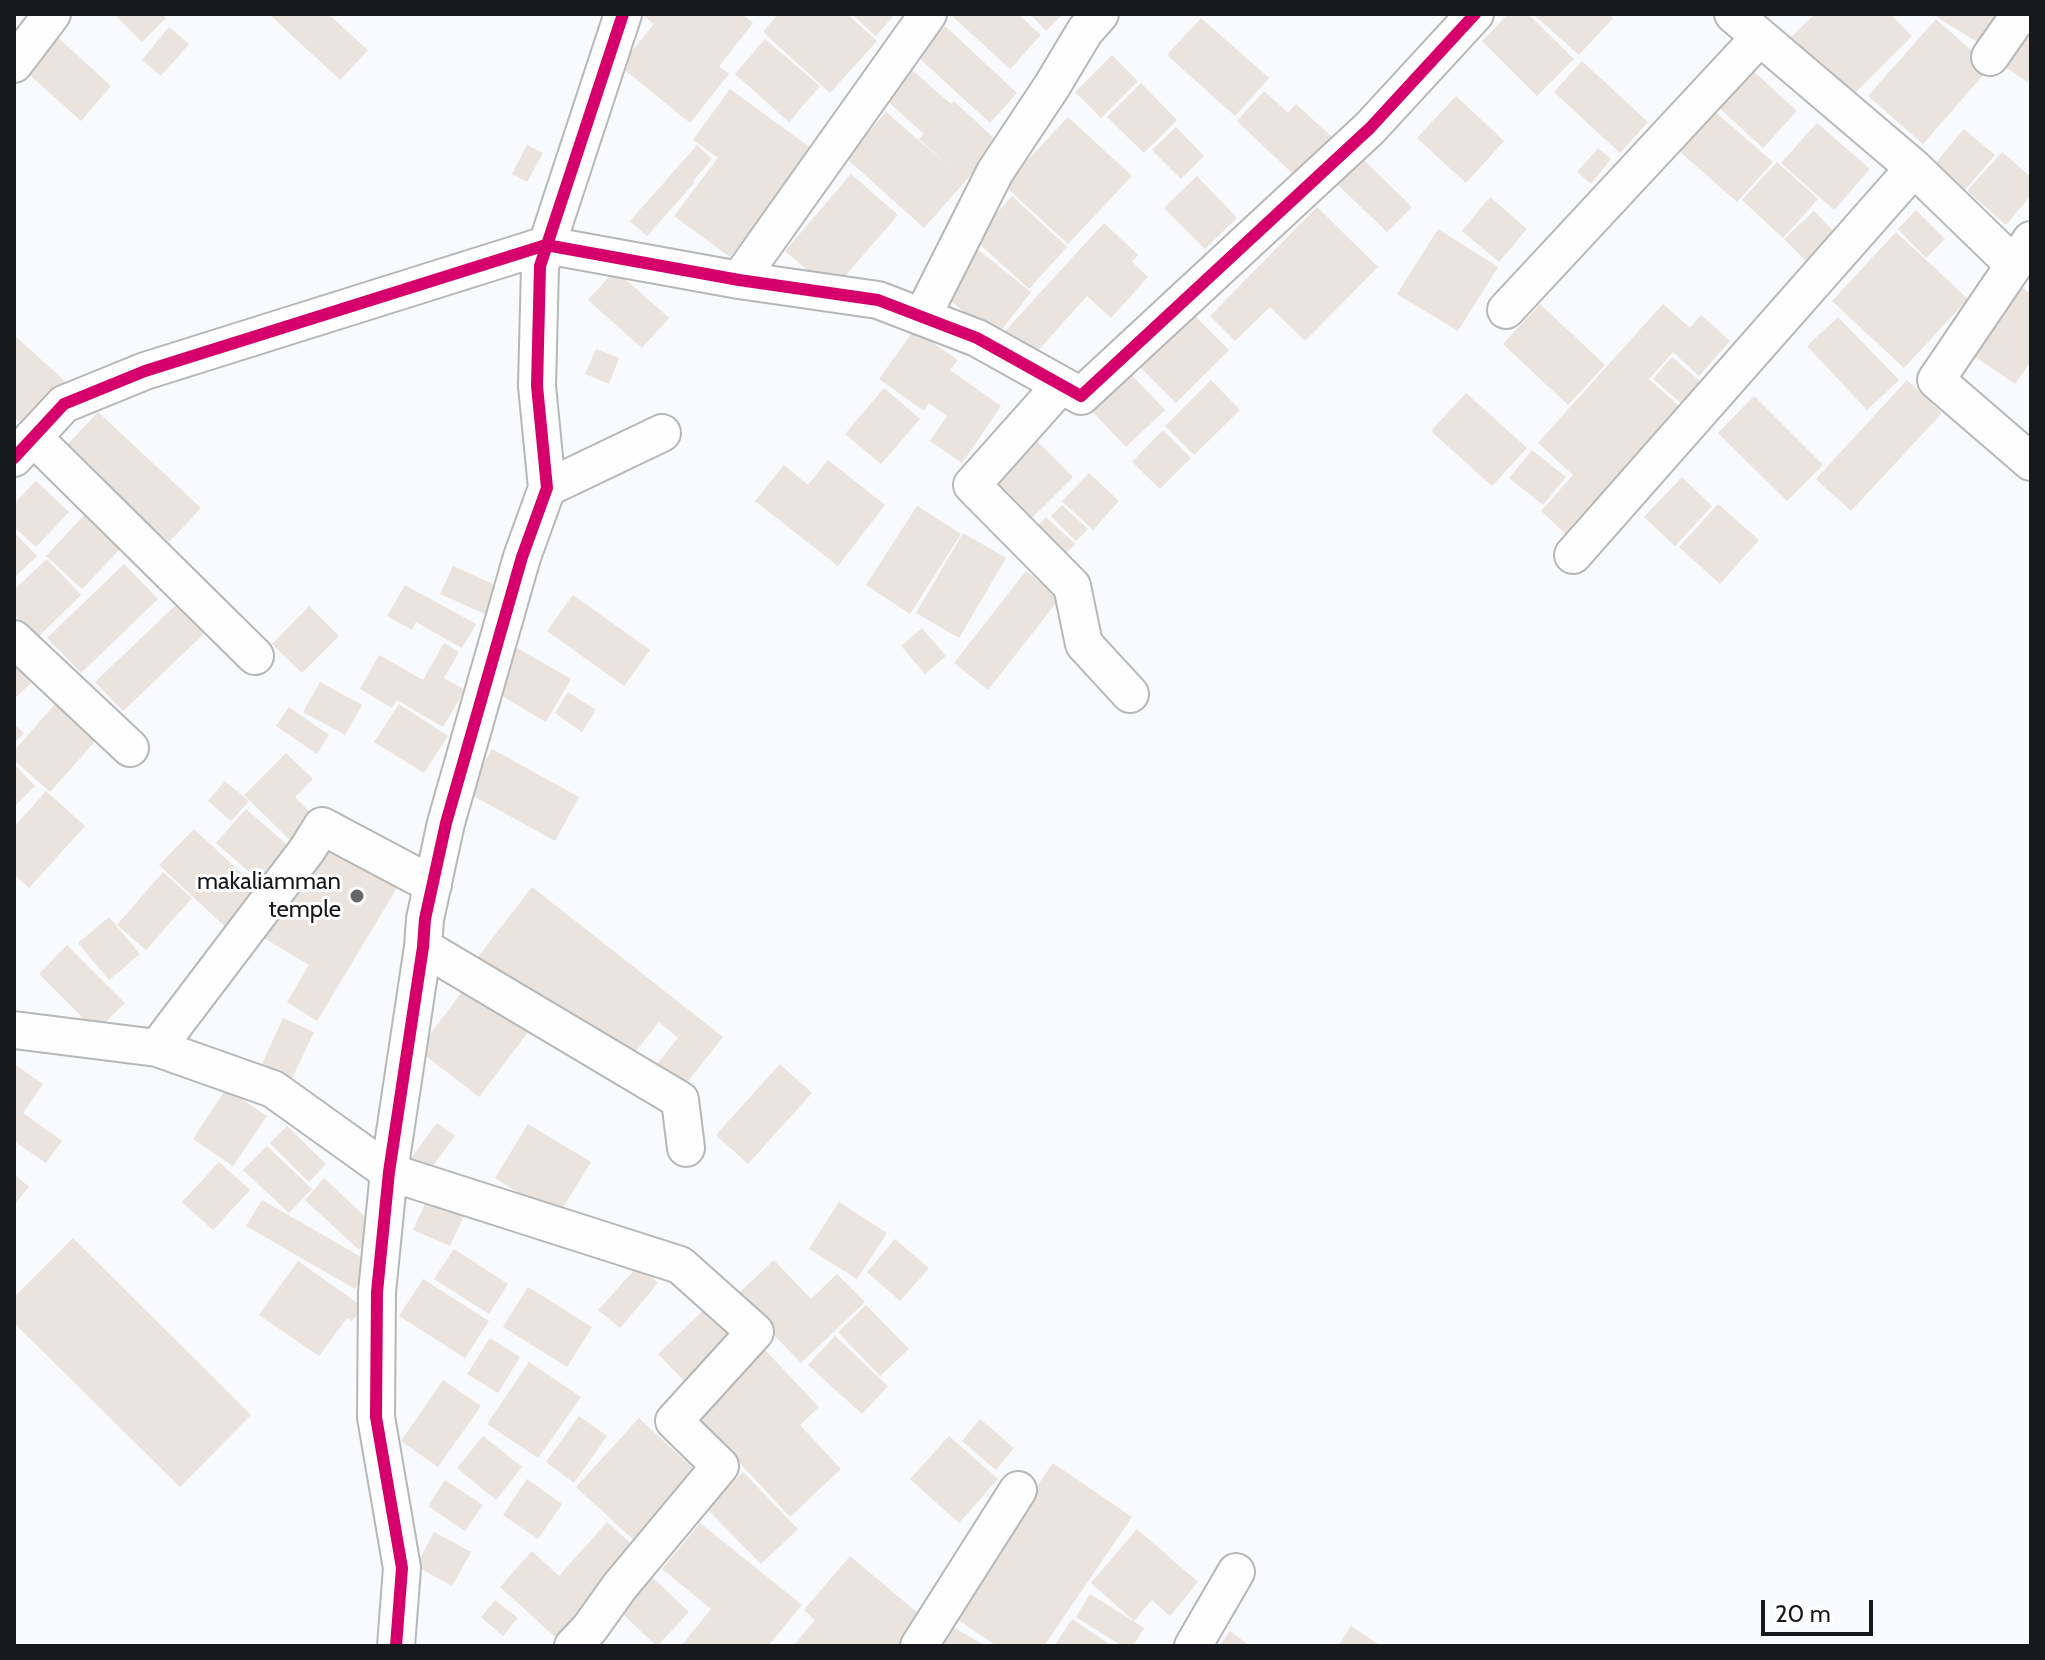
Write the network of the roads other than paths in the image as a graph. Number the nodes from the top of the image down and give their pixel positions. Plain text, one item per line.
1 (52, 14) edge
2 (623, 14) edge
3 (928, 14) edge
4 (1100, 14) edge
5 (1475, 14) edge
6 (2020, 14) edge
7 (1746, 26) edge
8 (1990, 57) dead end
9 (14, 64) edge
10 (1914, 168) junction
11 (546, 245) junction
12 (2022, 253) edge
13 (739, 280) junction
14 (1506, 310) dead end
15 (922, 317) junction
16 (1061, 385) junction
17 (662, 433) dead end
18 (24, 448) edge
19 (2031, 462) edge
20 (547, 488) junction
21 (1573, 555) dead end
22 (14, 639) edge
23 (255, 656) dead end
24 (1130, 694) dead end
25 (130, 748) dead end
26 (433, 885) junction
27 (423, 947) junction
28 (14, 1030) edge
29 (157, 1048) junction
30 (686, 1148) dead end
31 (389, 1172) junction
32 (1018, 1490) dead end
33 (1236, 1572) dead end
34 (592, 1640) edge
35 (396, 1646) edge
36 (919, 1646) edge
37 (1193, 1646) edge

1 - 9 street
2 - 11 street
3 - 13 street
4 - 15 street
5 - 16 street
6 - 8 street
7 - 10 street
7 - 14 street
10 - 12 street
10 - 21 street
11 - 13 street
11 - 18 street
11 - 20 street
12 - 19 street
13 - 15 street
15 - 16 street
16 - 24 street
17 - 20 street
18 - 23 street
20 - 26 street
22 - 25 street
26 - 27 street
26 - 29 street
27 - 30 street
27 - 31 street
28 - 29 street
29 - 31 street
31 - 34 street
31 - 35 street
32 - 36 street
33 - 37 street

